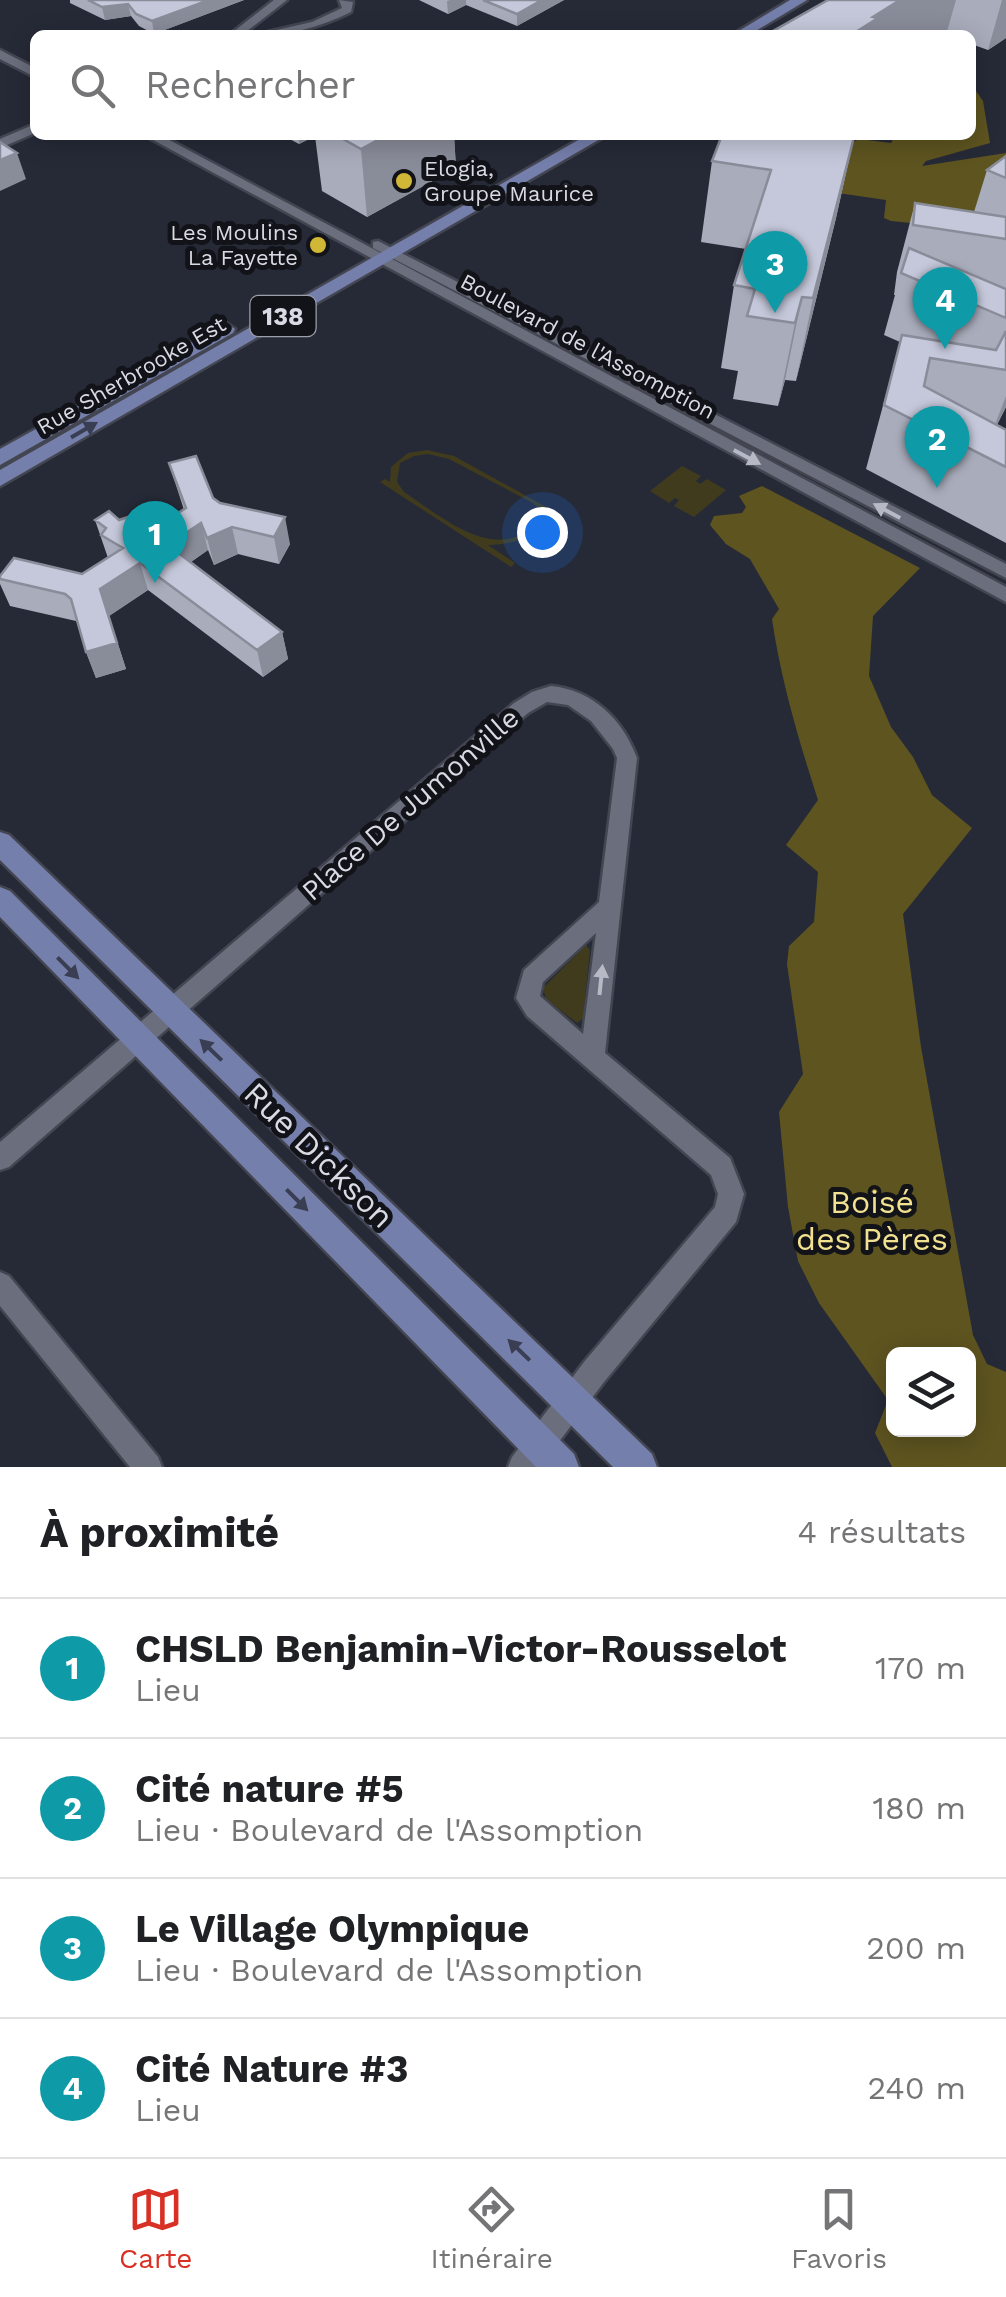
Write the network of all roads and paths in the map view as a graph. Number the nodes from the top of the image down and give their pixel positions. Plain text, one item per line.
1 (281, 0) edge
2 (345, 0) edge
3 (800, 0) edge
4 (815, 8) edge
5 (242, 30) edge
6 (291, 30) edge
7 (748, 30) edge
8 (779, 30) edge
9 (0, 41) edge
10 (0, 54) edge
11 (30, 57) edge
12 (30, 70) edge
13 (30, 130) edge
14 (160, 140) edge
15 (184, 140) edge
16 (556, 140) edge
17 (590, 140) edge
18 (0, 144) edge
19 (318, 220) junction
20 (378, 252) junction
21 (0, 458) edge
22 (0, 479) edge
23 (1006, 572) edge
24 (1006, 594) edge
25 (0, 843) edge
26 (0, 899) edge
27 (609, 906) junction
28 (171, 1010) junction
29 (138, 1039) junction
30 (593, 1054) junction
31 (0, 1158) edge
32 (0, 1285) edge
33 (572, 1402) junction
34 (540, 1460) edge
35 (148, 1467) edge
36 (639, 1467) edge

1 - 5 street
2 - 6 street
3 - 7 main road
4 - 8 main road
9 - 11 street
10 - 12 street
13 - 18 street
14 - 19 street, Boulevard de l'Assomption
15 - 19 street, Boulevard de l'Assomption
16 - 20 main road, Rue Sherbrooke Est / 138
17 - 20 main road, Rue Sherbrooke Est / 138
19 - 20 street, Boulevard de l'Assomption
20 - 21 main road, Rue Sherbrooke Est / 138
22 -> 20 main road, Rue Sherbrooke Est / 138
23 -> 20 street, Boulevard de l'Assomption
20 -> 24 street, Boulevard de l'Assomption
25 - 28 main road, Rue Dickson
26 -> 29 main road, Rue Dickson
27 - 28 street, Place De Jumonville
30 -> 27 street, Place De Jumonville
27 - 30 street
28 - 29 street
33 -> 28 main road, Rue Dickson
29 - 31 street
29 -> 34 main road, Rue Dickson
30 - 33 street
32 - 35 street
33 - 34 street
33 - 36 main road, Rue Dickson

